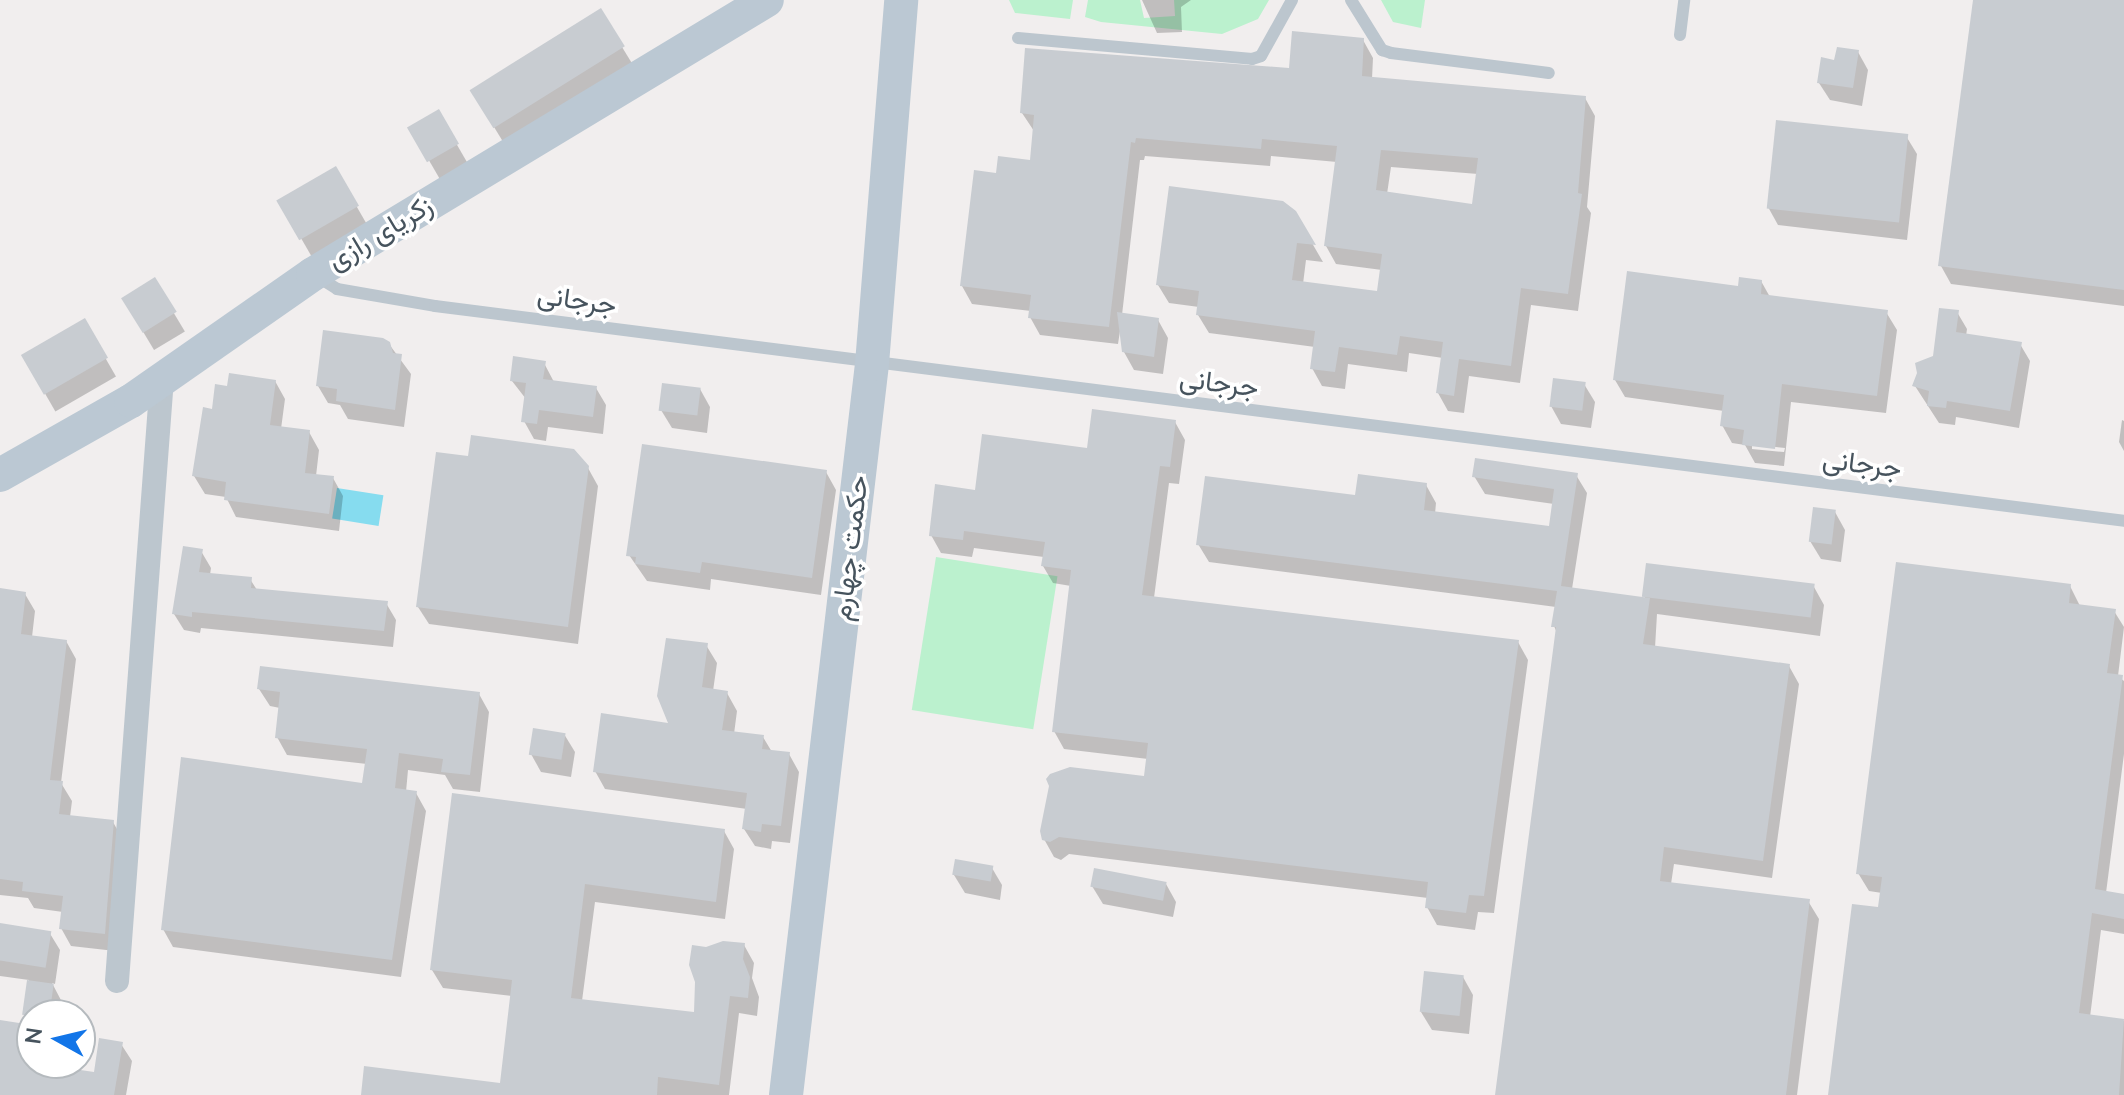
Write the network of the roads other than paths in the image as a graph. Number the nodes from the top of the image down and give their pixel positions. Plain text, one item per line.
1 (767, 0) edge
2 (901, 0) edge
3 (1292, 0) edge
4 (1351, 0) edge
5 (1684, 0) edge
6 (1680, 35) dead end
7 (1018, 38) dead end
8 (1549, 73) dead end
9 (313, 274) junction
10 (872, 364) junction
11 (162, 379) junction
12 (0, 475) edge
13 (2124, 521) edge
14 (117, 981) dead end
15 (786, 1095) edge

1 - 9 street, زکریای رازی
2 - 10 street, حکمت چهارم
3 - 7 lane
4 - 8 lane
5 - 6 lane
9 - 10 lane, جرجانی
9 - 11 street, زکریای رازی
10 - 13 lane, جرجانی
10 - 15 street, حکمت چهارم
11 - 12 street, زکریای رازی
11 - 14 street

